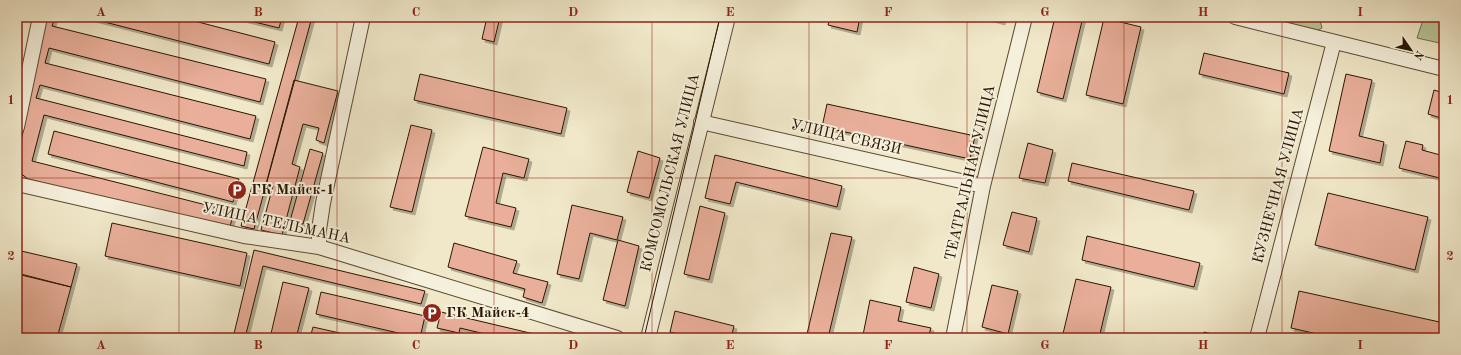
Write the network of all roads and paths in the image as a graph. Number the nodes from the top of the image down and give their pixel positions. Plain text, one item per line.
1 (40, 17) edge
2 (363, 17) edge
3 (728, 17) edge
4 (1025, 17) edge
5 (1235, 17) edge
6 (1334, 42) junction
7 (1444, 70) edge
8 (701, 122) junction
9 (17, 127) edge
10 (17, 184) edge
11 (983, 186) junction
12 (319, 247) junction
13 (617, 338) edge
14 (648, 338) edge
15 (953, 338) edge
16 (1257, 338) edge

1 - 9 street
2 - 12 street
3 - 8 street, КОМСОМОЛЬСКАЯ УЛИЦА
4 - 11 street, ТЕАТРАЛЬНАЯ УЛИЦА
5 - 6 street
6 - 7 street
6 - 16 street, КУЗНЕЧНАЯ УЛИЦА
8 - 11 street, УЛИЦА СВЯЗИ
8 - 14 street, КОМСОМОЛЬСКАЯ УЛИЦА
10 - 12 street, УЛИЦА ТЕЛЬМАНА
11 - 15 street, ТЕАТРАЛЬНАЯ УЛИЦА
12 - 13 street, УЛИЦА ТЕЛЬМАНА

